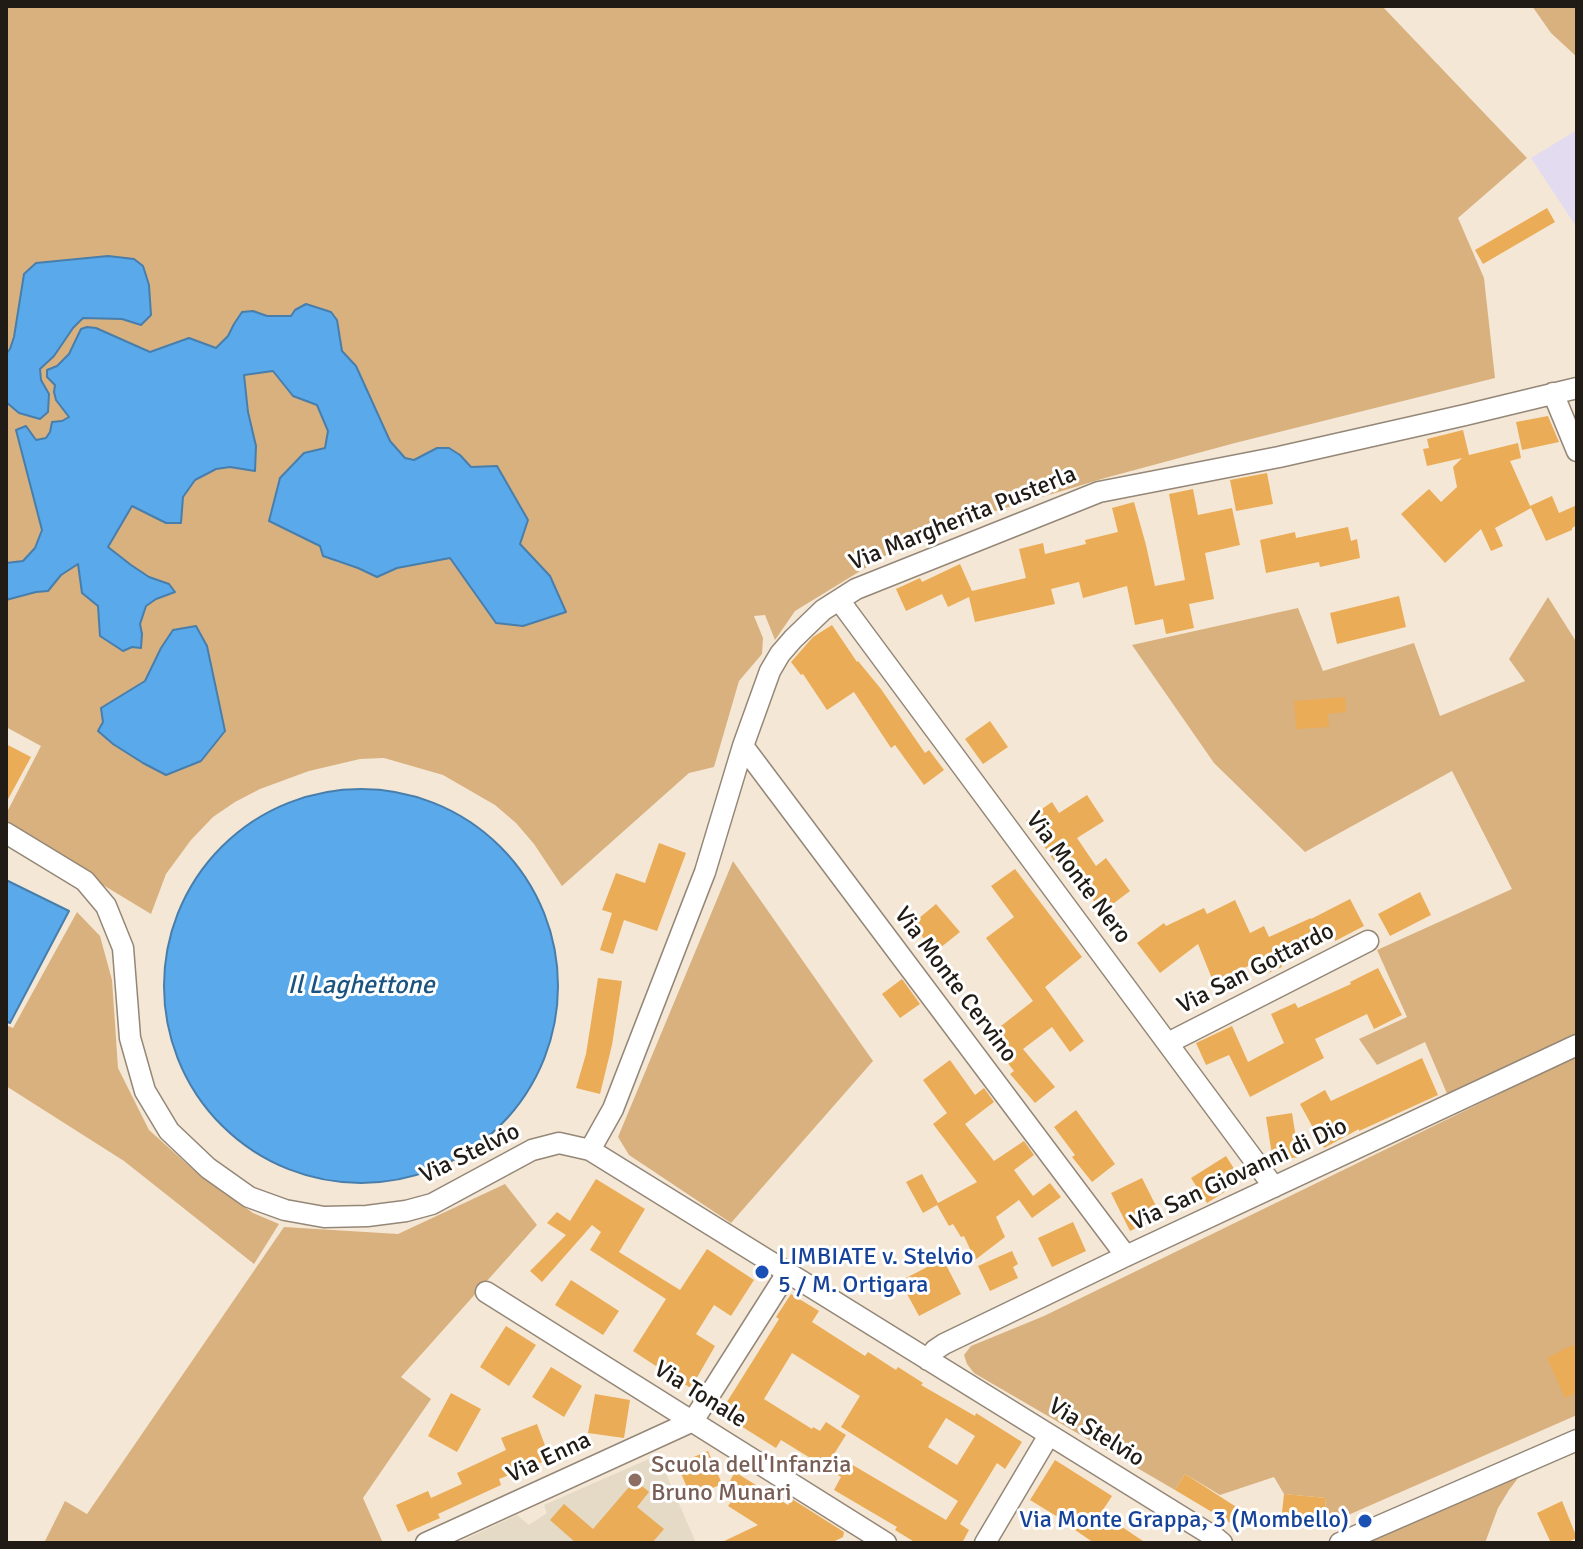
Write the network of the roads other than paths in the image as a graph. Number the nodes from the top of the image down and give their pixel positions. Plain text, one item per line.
1 (1577, 388) edge
2 (1553, 393) junction
3 (1577, 451) edge
4 (839, 600) junction
5 (743, 746) junction
6 (6, 833) edge
7 (1368, 941) dead end
8 (1168, 1043) junction
9 (1577, 1045) edge
10 (590, 1150) junction
11 (1274, 1187) junction
12 (1126, 1256) junction
13 (787, 1273) junction
14 (486, 1292) dead end
15 (928, 1360) junction
16 (693, 1421) junction
17 (1049, 1435) junction
18 (1577, 1440) edge
19 (876, 1541) edge
20 (1224, 1541) edge
21 (1341, 1542) edge
22 (426, 1543) edge
23 (985, 1543) edge

1 - 2 street, Via Margherita Pusterla
2 - 3 street
2 - 4 street, Via Margherita Pusterla
4 - 5 street, Via Margherita Pusterla
4 - 8 street, Via Monte Nero
5 - 10 street, Via Margherita Pusterla
5 - 12 street, Via Monte Cervino
6 - 10 street, Via Stelvio
7 - 8 street, Via San Gottardo
8 - 11 street, Via Monte Nero
9 - 11 street, Via San Giovanni di Dio
10 - 13 street, Via Stelvio
11 - 12 street, Via San Giovanni di Dio
12 - 15 street, Via San Giovanni di Dio
13 - 15 street, Via Stelvio
13 - 16 street
14 - 16 street, Via Tonale
15 - 17 street, Via Stelvio
16 - 19 street, Via Tonale
16 - 22 street, Via Enna
17 - 20 street, Via Stelvio
17 - 23 street
18 - 21 street

